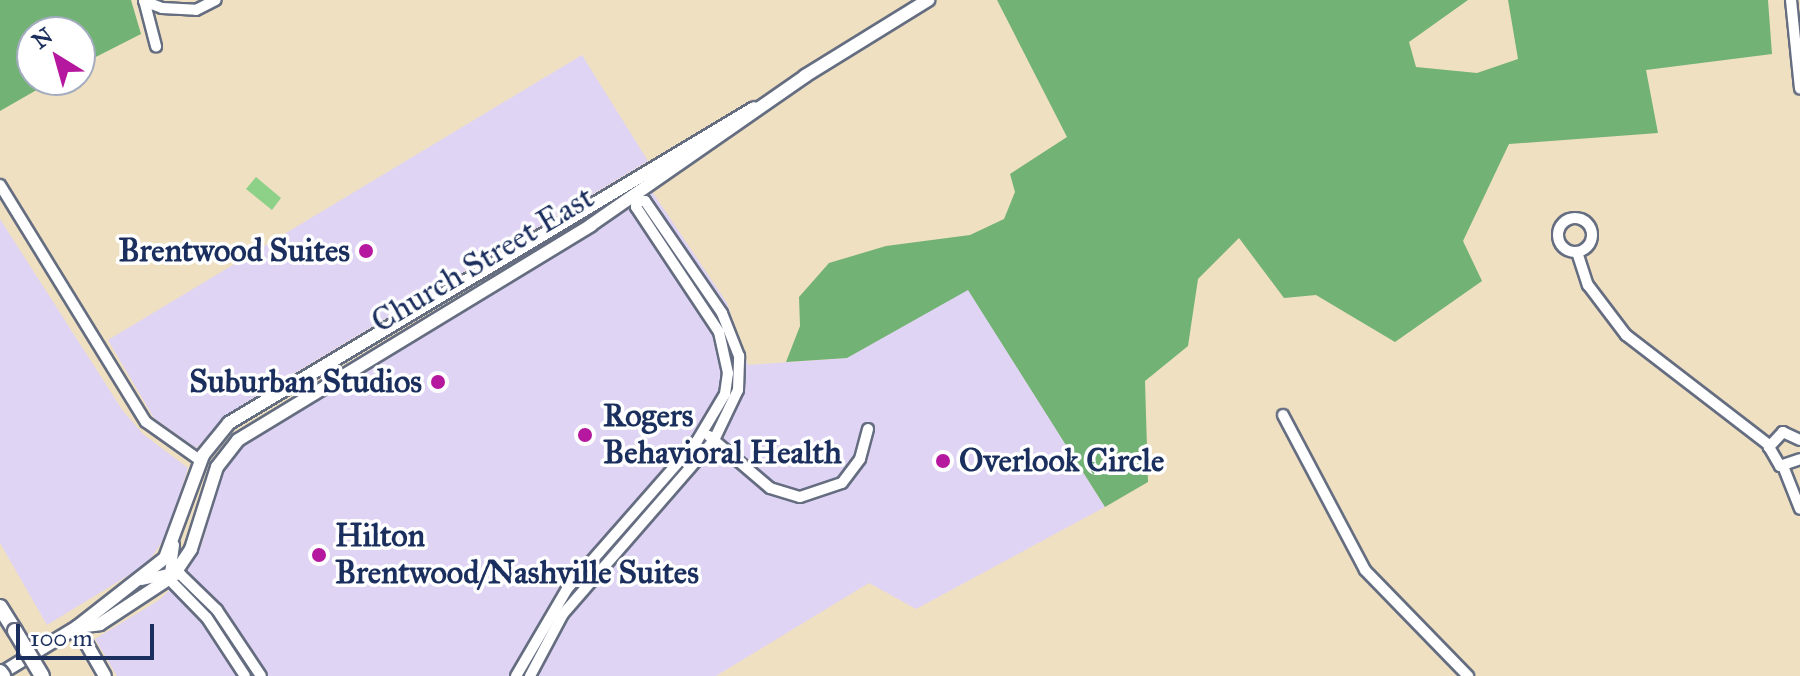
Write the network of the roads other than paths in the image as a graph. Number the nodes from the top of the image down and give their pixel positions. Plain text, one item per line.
1 (216, 0) edge
2 (928, 0) edge
3 (1791, 0) edge
4 (149, 1) edge
5 (201, 3) edge
6 (1797, 33) edge
7 (156, 46) dead end
8 (1800, 89) edge
9 (768, 102) junction
10 (0, 185) edge
11 (638, 198) junction
12 (1577, 252) dead end
13 (1283, 415) dead end
14 (868, 429) dead end
15 (705, 432) junction
16 (714, 440) junction
17 (1800, 440) edge
18 (1769, 445) junction
19 (1800, 459) edge
20 (201, 461) junction
21 (1783, 466) junction
22 (1800, 509) edge
23 (174, 543) junction
24 (171, 575) junction
25 (142, 580) junction
26 (0, 607) edge
27 (77, 627) junction
28 (1, 674) edge
29 (42, 676) edge
30 (105, 676) edge
31 (245, 676) edge
32 (261, 676) edge
33 (516, 676) edge
34 (530, 676) edge
35 (1468, 676) edge

1 - 5 street
2 - 9 main road, Church Street East
3 - 6 street
4 - 5 street
4 - 7 street
6 - 8 street
9 - 11 main road, Church Street East
9 - 20 main road, Church Street East
10 - 20 street
11 - 15 street
11 - 16 street
11 - 24 main road, Church Street East
12 - 18 street
13 - 35 street
14 - 16 street
15 - 16 street
15 - 33 street
16 - 34 street
17 - 18 street
18 - 21 street
19 - 21 street
20 - 23 main road, Church Street East
21 - 22 street
23 - 24 street
23 - 25 main road, Church Street East
24 - 25 street
24 - 27 main road, Church Street East
24 - 31 street
24 - 32 street
25 - 27 main road, Church Street East
26 - 29 highway, bridge
27 - 28 main road, Church Street East
27 - 30 main road

